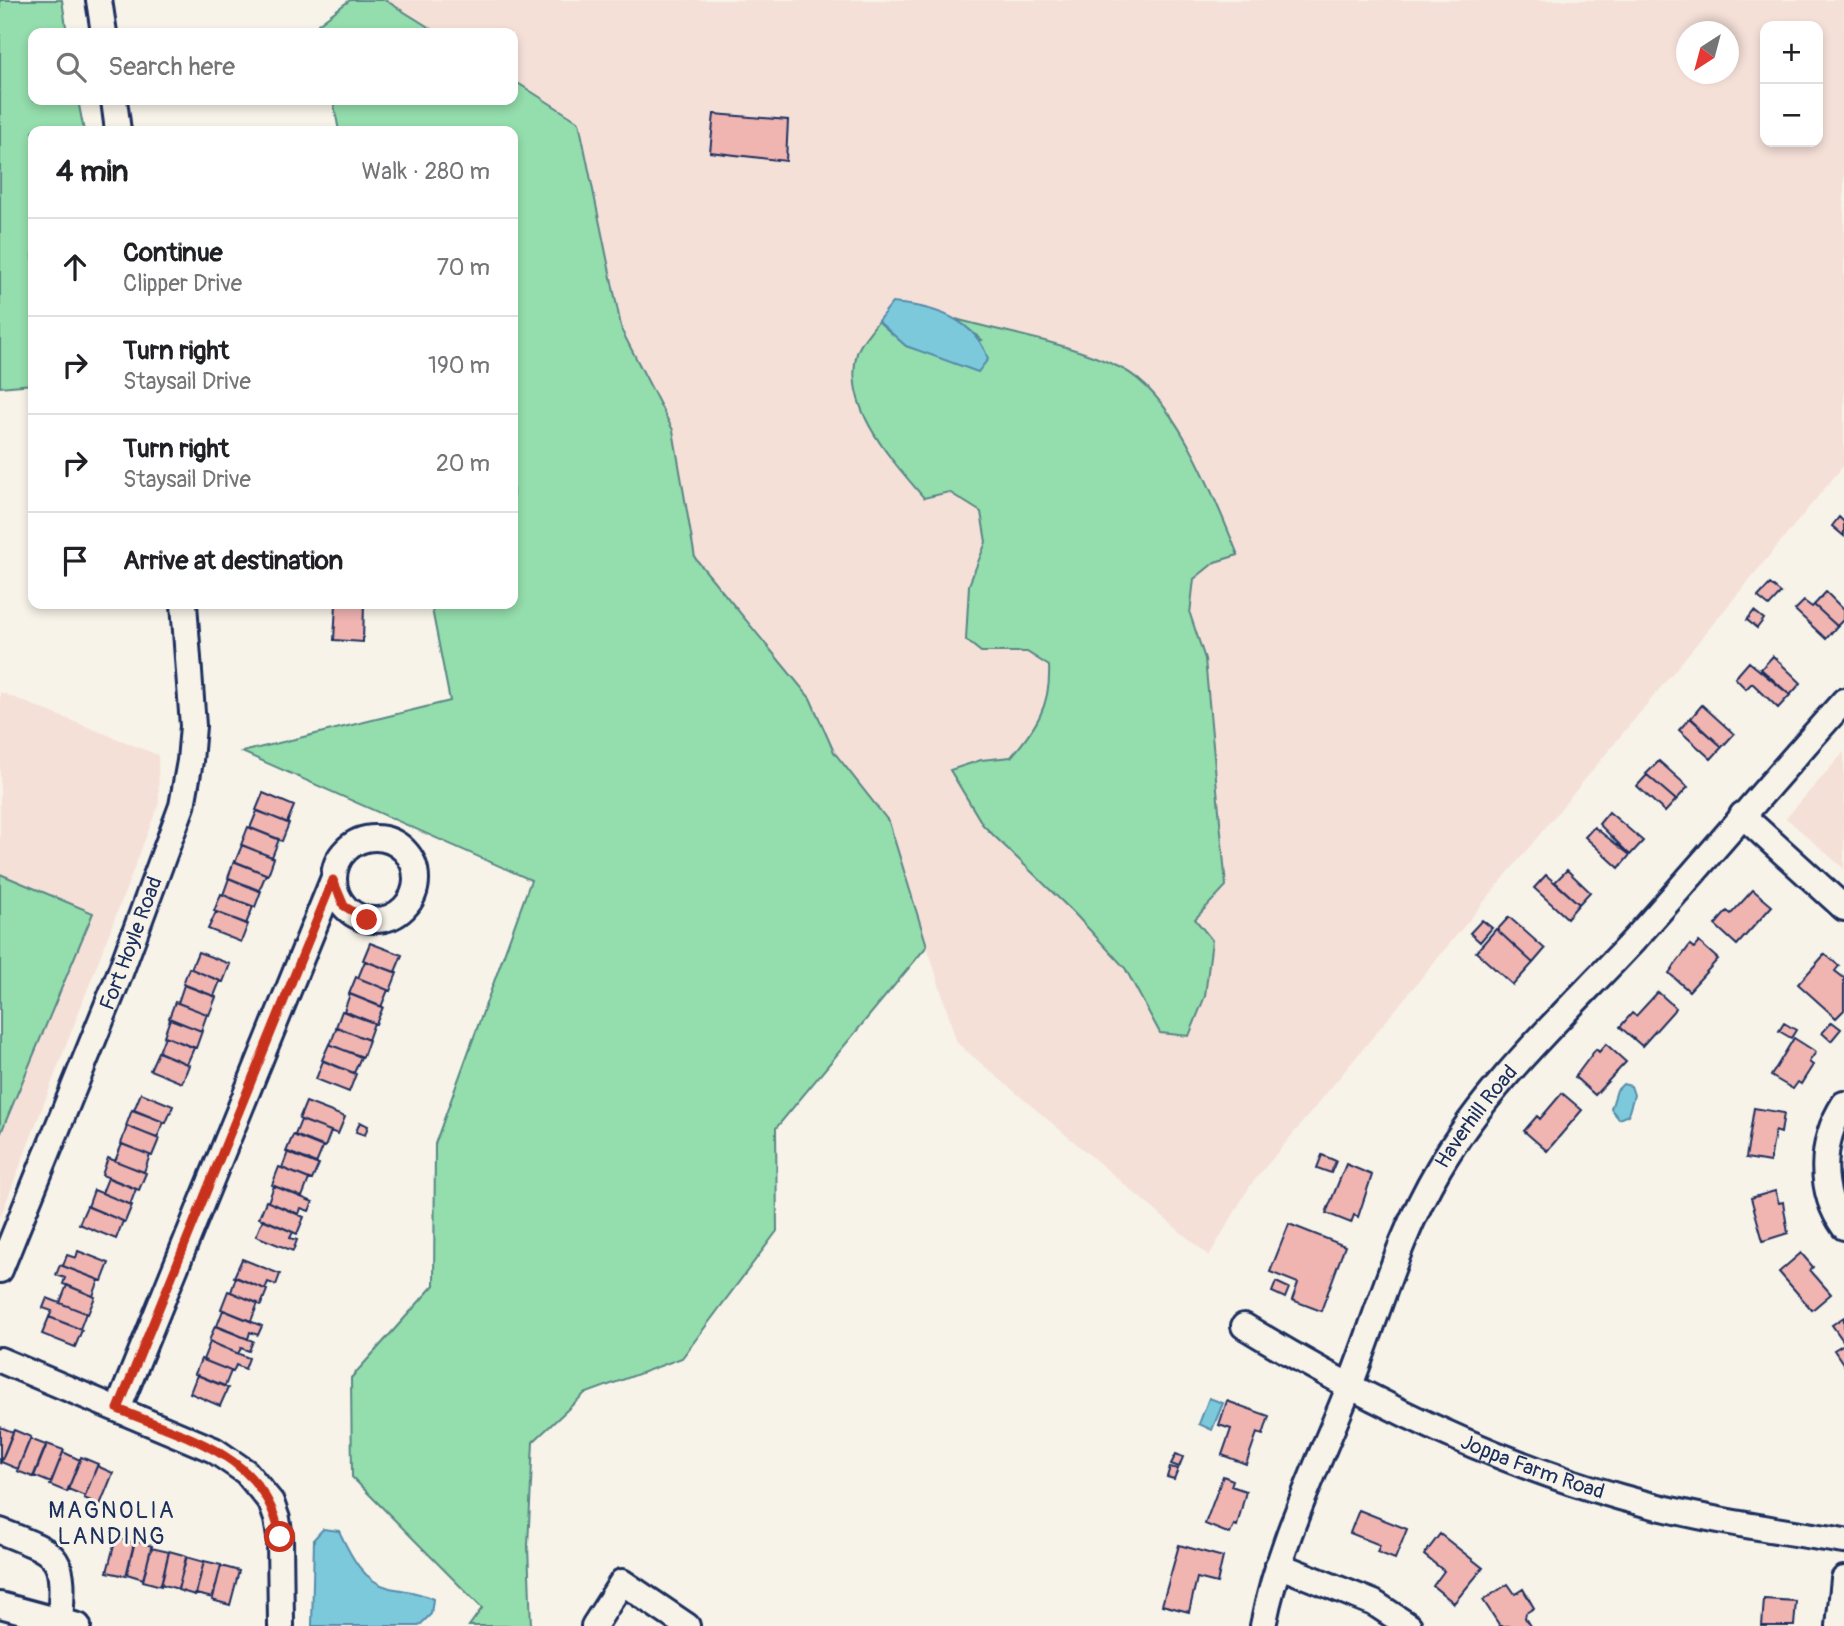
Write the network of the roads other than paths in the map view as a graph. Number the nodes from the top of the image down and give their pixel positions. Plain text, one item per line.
1 (99, 0) edge
2 (103, 28) edge
3 (115, 105) edge
4 (117, 126) edge
5 (184, 609) edge
6 (1844, 701) edge
7 (1742, 815) junction
8 (333, 880) dead end
9 (1844, 908) edge
10 (1844, 1104) edge
11 (1844, 1227) edge
12 (0, 1270) edge
13 (1244, 1326) dead end
14 (0, 1360) edge
15 (1349, 1388) junction
16 (118, 1409) junction
17 (0, 1531) edge
18 (1844, 1541) edge
19 (1278, 1565) junction
20 (1844, 1579) edge
21 (0, 1605) edge
22 (69, 1623) edge
23 (281, 1626) edge
24 (594, 1626) edge
25 (687, 1626) edge
26 (1263, 1626) edge
27 (1409, 1626) edge
28 (1839, 1626) edge

1 - 2 street
3 - 4 street
5 - 12 street, Fort Hoyle Road
6 - 7 street, Haverhill Road
7 - 9 street
7 - 15 street, Haverhill Road
8 - 16 street
10 - 11 street
13 - 15 street, Joppa Farm Road
14 - 16 street
15 - 18 street, Joppa Farm Road
15 - 19 street, Haverhill Road
16 - 23 street
17 - 22 street
19 - 26 street, Haverhill Road
19 - 27 street
20 - 28 street
21 - 22 street
24 - 25 street

